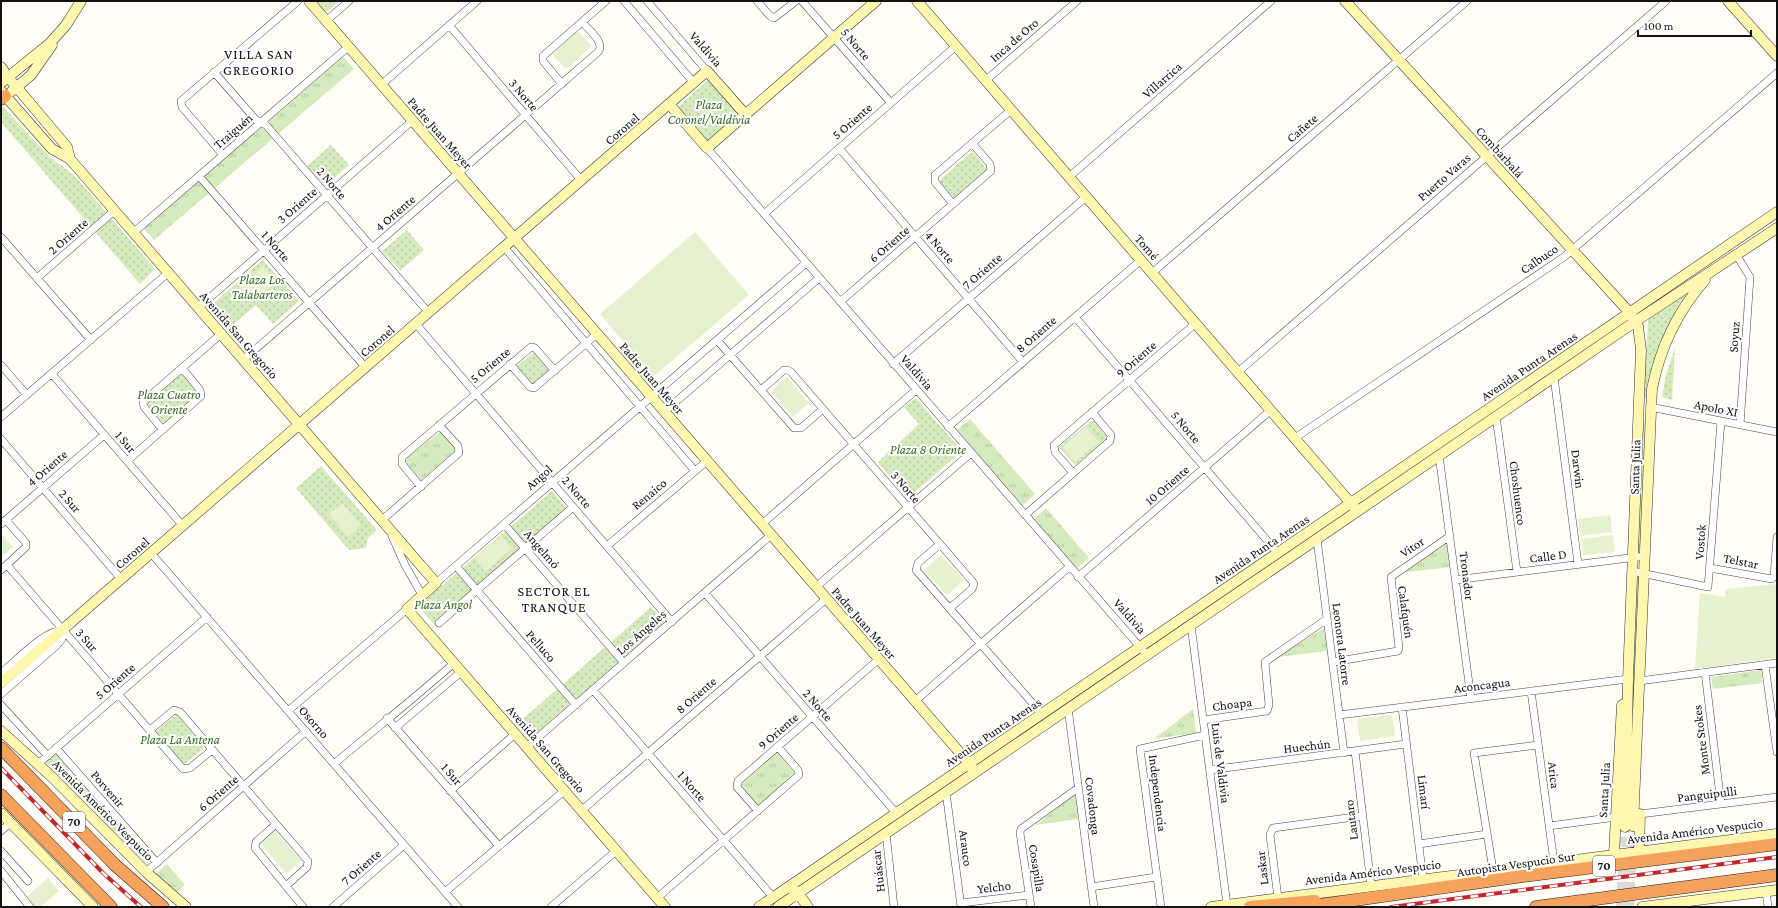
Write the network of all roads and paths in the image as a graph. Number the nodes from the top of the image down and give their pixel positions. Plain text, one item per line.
1 (81, 1) edge
2 (298, 1) edge
3 (309, 1) edge
4 (349, 1) edge
5 (477, 1) edge
6 (606, 1) edge
7 (624, 1) edge
8 (647, 1) edge
9 (757, 1) edge
10 (796, 1) edge
11 (802, 1) edge
12 (876, 1) edge
13 (916, 1) edge
14 (1077, 1) edge
15 (1271, 1) edge
16 (1345, 1) edge
17 (1467, 1) edge
18 (1666, 1) edge
19 (1728, 1) edge
20 (326, 21) junction
21 (582, 22) junction
22 (449, 25) junction
23 (57, 36) junction
24 (834, 37) junction
25 (956, 46) junction
26 (348, 47) junction
27 (1777, 56) edge
28 (1399, 60) junction
29 (1, 67) edge
30 (707, 71) junction
31 (214, 72) junction
32 (1777, 73) edge
33 (4, 80) edge
34 (985, 81) junction
35 (694, 83) junction
36 (381, 84) junction
37 (562, 84) junction
38 (17, 88) junction
39 (2, 96) edge
40 (891, 103) junction
41 (669, 104) junction
42 (1011, 110) junction
43 (745, 114) junction
44 (526, 115) junction
45 (412, 120) junction
46 (261, 122) junction
47 (972, 143) junction
48 (707, 148) junction
49 (839, 148) junction
50 (223, 155) junction
51 (1487, 156) junction
52 (70, 159) junction
53 (458, 173) junction
54 (199, 176) junction
55 (1069, 177) junction
56 (581, 180) junction
57 (327, 195) junction
58 (1086, 197) junction
59 (953, 204) junction
60 (114, 211) junction
61 (1777, 212) edge
62 (764, 214) junction
63 (1777, 228) edge
64 (133, 233) junction
65 (1, 237) edge
66 (915, 237) junction
67 (514, 238) junction
68 (504, 247) junction
69 (372, 248) junction
70 (264, 250) junction
71 (1572, 250) junction
72 (1736, 256) junction
73 (1141, 260) junction
74 (806, 263) junction
75 (1713, 271) junction
76 (168, 273) junction
77 (1152, 273) junction
78 (37, 278) junction
79 (819, 278) junction
80 (969, 299) junction
81 (840, 302) junction
82 (309, 303) junction
83 (198, 308) junction
84 (429, 313) junction
85 (1075, 317) junction
86 (1633, 317) junction
87 (1196, 323) junction
88 (416, 324) junction
89 (221, 334) junction
90 (597, 334) junction
91 (90, 340) junction
92 (717, 340) junction
93 (586, 344) junction
94 (730, 355) junction
95 (243, 360) junction
96 (1023, 362) junction
97 (510, 364) junction
98 (893, 364) junction
99 (1, 365) edge
100 (182, 368) junction
101 (366, 368) junction
102 (555, 371) junction
103 (1238, 372) junction
104 (52, 374) junction
105 (1554, 377) junction
106 (1129, 380) junction
107 (761, 390) junction
108 (916, 390) junction
109 (476, 393) junction
110 (27, 395) junction
111 (651, 397) junction
112 (640, 407) junction
113 (1650, 407) junction
114 (823, 409) junction
115 (1271, 410) junction
116 (664, 412) junction
117 (1092, 412) junction
118 (1496, 416) junction
119 (1, 417) edge
120 (1721, 421) junction
121 (299, 425) junction
122 (440, 425) junction
123 (1740, 425) junction
124 (948, 427) junction
125 (162, 429) junction
126 (1777, 432) edge
127 (104, 435) junction
128 (1295, 438) junction
129 (1, 439) edge
130 (854, 444) junction
131 (971, 453) junction
132 (1439, 455) junction
133 (127, 461) junction
134 (707, 461) junction
135 (1205, 468) junction
136 (695, 471) junction
137 (1073, 474) junction
138 (552, 483) junction
139 (421, 487) junction
140 (43, 488) junction
141 (573, 507) junction
142 (908, 507) junction
143 (1354, 507) junction
144 (1024, 515) junction
145 (382, 520) junction
146 (4, 522) edge
147 (504, 524) junction
148 (762, 524) junction
149 (183, 526) junction
150 (389, 528) junction
151 (771, 535) junction
152 (1450, 536) junction
153 (1777, 537) edge
154 (1317, 539) junction
155 (940, 544) junction
156 (607, 546) junction
157 (525, 548) junction
158 (151, 553) junction
159 (1278, 553) junction
160 (1645, 556) junction
161 (414, 557) junction
162 (1633, 558) junction
163 (1776, 561) edge
164 (1578, 564) junction
165 (404, 565) junction
166 (456, 566) junction
167 (1069, 567) junction
168 (4, 568) edge
169 (1710, 568) junction
170 (1632, 571) junction
171 (1517, 572) junction
172 (1644, 574) junction
173 (1078, 577) junction
174 (121, 579) junction
175 (1390, 580) joint
176 (1455, 580) junction
177 (436, 583) junction
178 (816, 587) junction
179 (477, 590) junction
180 (705, 593) junction
181 (422, 595) junction
182 (826, 599) junction
183 (950, 608) junction
184 (407, 609) junction
185 (207, 617) junction
186 (1327, 619) junction
187 (672, 622) junction
188 (439, 623) dead end
189 (1191, 625) junction
190 (63, 630) junction
191 (981, 644) junction
192 (1143, 651) junction
193 (760, 656) junction
194 (879, 659) junction
195 (1333, 662) junction
196 (454, 663) junction
197 (624, 663) junction
198 (1777, 663) edge
199 (1765, 665) junction
200 (461, 672) junction
201 (1705, 672) junction
202 (1, 674) edge
203 (1628, 679) junction
204 (1639, 681) junction
205 (1, 683) edge
206 (593, 690) junction
207 (1531, 692) junction
208 (1, 694) edge
209 (118, 694) junction
210 (1470, 699) junction
211 (915, 701) junction
212 (1, 705) edge
213 (576, 705) junction
214 (1068, 708) junction
215 (1402, 708) junction
216 (288, 711) junction
217 (1042, 714) junction
218 (1339, 715) junction
219 (813, 717) junction
220 (387, 718) junction
221 (1203, 720) junction
222 (396, 728) junction
223 (150, 730) junction
224 (1, 731) edge
225 (306, 731) junction
226 (515, 734) junction
227 (1205, 735) junction
228 (1406, 744) junction
229 (1538, 745) junction
230 (527, 747) junction
231 (778, 747) junction
232 (1, 748) edge
233 (56, 748) junction
234 (212, 750) junction
235 (1355, 751) junction
236 (1777, 752) edge
237 (647, 753) junction
238 (1344, 753) junction
239 (48, 756) junction
240 (38, 764) junction
241 (334, 764) junction
242 (973, 767) junction
243 (1210, 770) junction
244 (244, 786) junction
245 (1078, 788) junction
246 (564, 790) junction
247 (450, 791) junction
248 (946, 792) junction
249 (1, 795) edge
250 (1777, 797) edge
251 (1721, 804) junction
252 (581, 811) junction
253 (758, 811) junction
254 (1, 813) edge
255 (897, 814) junction
256 (1640, 814) junction
257 (1362, 816) junction
258 (1616, 817) junction
259 (10, 823) junction
260 (276, 824) junction
261 (1549, 826) junction
262 (1, 831) edge
263 (886, 833) junction
264 (1487, 834) junction
265 (1777, 834) edge
266 (724, 840) junction
267 (1419, 844) junction
268 (1777, 844) edge
269 (404, 845) junction
270 (499, 846) junction
271 (1, 851) edge
272 (616, 851) junction
273 (1639, 851) junction
274 (1614, 854) junction
275 (1554, 862) junction
276 (157, 863) junction
277 (1493, 870) junction
278 (1, 872) edge
279 (146, 872) junction
280 (1777, 875) edge
281 (1156, 877) junction
282 (1423, 878) junction
283 (28, 881) dead end
284 (1371, 885) junction
285 (286, 886) junction
286 (1091, 887) junction
287 (785, 889) junction
288 (1777, 890) edge
289 (1766, 891) junction
290 (445, 892) junction
291 (798, 893) junction
292 (148, 895) junction
293 (1029, 895) junction
294 (773, 897) junction
295 (657, 898) junction
296 (1278, 898) junction
297 (1348, 901) junction
298 (961, 905) edge
299 (1227, 905) junction
300 (30, 907) edge
301 (93, 907) edge
302 (111, 907) edge
303 (163, 907) edge
304 (172, 907) edge
305 (186, 907) edge
306 (303, 907) edge
307 (333, 907) edge
308 (458, 907) edge
309 (551, 907) edge
310 (665, 907) edge
311 (759, 907) edge
312 (778, 907) edge
313 (808, 907) edge
314 (894, 907) edge
315 (1031, 907) edge
316 (1094, 907) edge
317 (1161, 907) edge
318 (1211, 907) edge
319 (1250, 907) edge
320 (1306, 907) edge
321 (1536, 907) edge
322 (1642, 907) edge
323 (1768, 907) edge

1 - 23 main road
2 - 31 street
3 - 20 main road, Padre Juan Meyer
4 - 20 street
5 - 22 street
6 - 21 street
7 - 35 street
8 - 30 street, Valdivia
9 - 10 street
11 - 24 street, 5 Norte
12 - 24 main road
13 - 25 main road, Tomé
14 - 34 street, Inca de Oro
15 - 55 street, Villarrica
16 - 28 main road, Combarbalá
17 - 28 street, Cañete
18 - 51 street, Puerto Varas
19 - 27 main road
20 - 26 main road, Padre Juan Meyer
21 - 37 street, 4 Oriente
21 - 37 street
22 - 36 street
22 - 44 street, 3 Norte
23 - 33 main road
23 - 38 main road
24 - 40 street, 5 Norte
24 - 43 main road
25 - 34 main road, Tomé
25 - 40 street, 5 Oriente
26 - 36 main road, Padre Juan Meyer
26 - 46 street, Traiguén
28 - 51 main road, Combarbalá
28 - 77 street, Cañete
29 - 33 main road, Avenida San Gregorio
30 - 35 main road, Coronel
30 - 43 main road, Valdivia
31 - 46 street, 2 Norte
31 - 50 street
32 - 71 street, Calbuco
33 - 38 main road, Avenida San Gregorio
34 - 42 main road, Tomé
35 - 41 main road, Coronel
36 - 45 main road, Padre Juan Meyer
37 - 44 street, 4 Oriente
38 - 39 main road
38 - 52 main road, Avenida San Gregorio
39 - 52 main road, Avenida San Gregorio
40 - 49 street, 5 Oriente
41 - 48 main road, Valdivia
41 - 56 main road, Coronel
42 - 47 street
42 - 55 main road, Tomé
43 - 48 main road
44 - 53 street, 4 Oriente
44 - 56 street, 3 Norte
45 - 53 main road, Padre Juan Meyer
45 - 57 street, 3 Oriente
46 - 50 street, Traiguén
46 - 57 street, 2 Norte
47 - 59 street
47 - 59 street, 6 Oriente
48 - 62 street, Valdivia
49 - 62 street, 5 Oriente
49 - 66 street, 4 Norte
50 - 54 street, Traiguén
51 - 71 main road, Combarbalá
51 - 103 street, Puerto Varas
52 - 60 main road, Avenida San Gregorio
53 - 67 main road, Padre Juan Meyer
53 - 69 street, 4 Oriente
54 - 64 street, Traiguén
54 - 70 street, 1 Norte
55 - 58 main road, Tomé
56 - 67 main road, Coronel
57 - 69 street, 2 Norte
57 - 70 street, 3 Oriente
58 - 73 main road, Tomé
58 - 80 street, 7 Oriente
59 - 66 street, 6 Oriente
60 - 64 main road, Avenida San Gregorio
60 - 78 street, 2 Oriente
61 - 86 main road, Avenida Punta Arenas
62 - 74 street, Valdivia
63 - 72 main road, Avenida Punta Arenas
64 - 76 main road, Avenida San Gregorio
65 - 78 street
66 - 80 street, 4 Norte
66 - 81 street, 6 Oriente
67 - 68 main road, Coronel
67 - 90 main road, Padre Juan Meyer
68 - 84 main road, Coronel
68 - 93 street
69 - 82 street, 4 Oriente
69 - 84 street, 2 Norte
70 - 82 street, 1 Norte
70 - 83 street, 3 Oriente
71 - 86 main road, Combarbalá
71 - 128 street, Calbuco
72 - 75 main road, Avenida Punta Arenas
72 - 123 street, Soyuz
73 - 77 main road, Tomé
73 - 85 street, 8 Oriente
74 - 79 street, Valdivia
74 - 92 street, Angol
75 - 86 main road, Avenida Punta Arenas
75 - 113 main road, Santa Julia
76 - 83 main road, Avenida San Gregorio
76 - 91 street
77 - 87 main road, Tomé
78 - 91 street
79 - 81 street, Valdivia
79 - 94 street
80 - 96 street, 4 Norte
80 - 98 street, 7 Oriente
81 - 98 street, Valdivia
82 - 95 street, 4 Oriente
82 - 101 street, 1 Norte
83 - 89 main road, Avenida San Gregorio
84 - 88 main road, Coronel
85 - 96 street, 8 Oriente
85 - 106 street, 5 Norte
86 - 105 main road, Avenida Punta Arenas
86 - 143 main road, Avenida Punta Arenas
86 - 162 main road, Santa Julia
87 - 103 main road, Tomé
87 - 106 street, 9 Oriente
88 - 101 main road, Coronel
88 - 109 street, 2 Norte
89 - 95 main road, Avenida San Gregorio
89 - 100 street
90 - 93 street
90 - 111 main road, Padre Juan Meyer
91 - 104 street
92 - 94 street
92 - 111 street, Angol
93 - 102 street
93 - 112 street
94 - 107 street
94 - 116 street
95 - 121 main road, Avenida San Gregorio
96 - 124 street, 8 Oriente
97 - 102 street, 5 Oriente
97 - 102 street
97 - 109 street, 5 Oriente
98 - 108 street, Valdivia
99 - 110 street
100 - 125 street
100 - 125 street
101 - 121 main road, Coronel
103 - 115 main road, Tomé
104 - 110 street
104 - 127 street, 1 Sur
105 - 118 main road, Avenida Punta Arenas
105 - 164 street, Darwin
106 - 117 street, 9 Oriente
106 - 135 street, 5 Norte
107 - 114 street, 3 Norte
107 - 114 street
108 - 124 street, Valdivia
108 - 130 street
109 - 122 street, 5 Oriente
109 - 138 street, 2 Norte
110 - 119 street
111 - 112 street, Angol
111 - 116 main road, Padre Juan Meyer
112 - 136 street
112 - 138 street, Angol
113 - 120 street, Apolo XI
113 - 160 main road, Santa Julia
114 - 130 street, 3 Norte
115 - 128 main road, Tomé
115 - 135 street, 10 Oriente
116 - 134 main road, Padre Juan Meyer
117 - 137 street
117 - 137 street, 9 Oriente
118 - 132 main road, Avenida Punta Arenas
118 - 171 street, Choshuenco
120 - 123 street, Apolo XI
120 - 169 street, Vostok
121 - 145 main road, Avenida San Gregorio
121 - 149 main road, Coronel
122 - 139 street
122 - 139 street, 5 Oriente
123 - 126 street, Apolo XI
124 - 131 street, Valdivia
125 - 133 street
127 - 133 street, 1 Sur
127 - 140 street, 4 Oriente
128 - 143 main road, Tomé
129 - 140 street, 2 Sur
130 - 142 street, 3 Norte
130 - 148 street
131 - 142 street
131 - 144 street, Valdivia
132 - 143 main road, Avenida Punta Arenas
132 - 152 street, Tronador
133 - 149 street, 1 Sur
134 - 136 street, Renaico
134 - 148 main road, Padre Juan Meyer
135 - 159 street, 5 Norte
135 - 173 street, 10 Oriente
136 - 156 street, Renaico
137 - 144 street
138 - 141 street, 2 Norte
138 - 147 street, Angol
139 - 145 street
140 - 146 street, 4 Oriente
140 - 174 street, 2 Sur
141 - 156 street, 2 Norte
141 - 157 street
142 - 155 street, 3 Norte
142 - 178 street
143 - 154 main road, Avenida Punta Arenas
143 - 159 main road, Avenida Punta Arenas
144 - 167 street, Valdivia
145 - 150 main road, Avenida San Gregorio
146 - 168 street, 4 Oriente
147 - 157 street, Angelmó
147 - 166 street, Angol
148 - 151 main road, Padre Juan Meyer
149 - 158 main road, Coronel
150 - 161 main road, Avenida San Gregorio
150 - 165 street, Avenida San Gregorio
151 - 178 main road, Padre Juan Meyer
151 - 180 street, Los Ángeles
152 - 175 street, Vitor
152 - 176 street, Tronador
153 - 163 street, Telstar
154 - 186 street, Leonora Latorre
154 - 189 main road, Avenida Punta Arenas
155 - 183 street, 3 Norte
155 - 183 street
156 - 187 street, 2 Norte
157 - 179 street
157 - 197 street, Angelmó
158 - 174 main road, Coronel
158 - 185 street, Osorno
159 - 192 main road, Avenida Punta Arenas
160 - 162 street, Calle D
160 - 172 main road, Santa Julia
161 - 165 street
161 - 177 main road, Avenida San Gregorio
162 - 164 street, Calle D
162 - 170 main road, Santa Julia
163 - 169 street, Telstar
164 - 171 street, Calle D
165 - 181 street, Avenida San Gregorio
166 - 177 street, Angol
166 - 179 street, Pelluco
167 - 173 street, Valdivia
167 - 191 street
168 - 190 street, 3 Sur
169 - 172 street, Vostok
170 - 172 street, Vostok
170 - 203 main road, Santa Julia
171 - 176 street, Calle D
172 - 204 main road, Santa Julia
173 - 192 street, Valdivia
174 - 190 main road, Coronel
175 - 195 street, Calafquén
176 - 210 street, Tronador
177 - 181 main road, Angol
178 - 182 main road, Padre Juan Meyer
179 - 188 street
179 - 213 street, Pelluco
180 - 187 street, Los Ángeles
180 - 193 street, 2 Norte
181 - 184 main road, Angol
182 - 193 street, 8 Oriente
182 - 194 main road, Padre Juan Meyer
183 - 191 street
184 - 196 main road, Avenida San Gregorio
184 - 216 street, Angol
185 - 209 street, 5 Oriente
185 - 216 street, Osorno
186 - 195 street, Leonora Latorre
186 - 221 street, Choapa
187 - 197 street, Los Ángeles
189 - 192 main road, Avenida Punta Arenas
189 - 221 street, Luis de Valdivia
190 - 202 street, Coronel
190 - 205 main road, Coronel
190 - 208 street, Coronel
190 - 209 street, 3 Sur
191 - 211 street
191 - 217 street
192 - 214 main road, Avenida Punta Arenas
192 - 217 main road, Avenida Punta Arenas
193 - 219 street, 2 Norte
193 - 237 street, 8 Oriente
194 - 211 main road, Padre Juan Meyer
194 - 219 street, 9 Oriente
195 - 218 street, Leonora Latorre
196 - 200 main road, Avenida San Gregorio
196 - 220 street
197 - 206 street, Los Ángeles
198 - 199 street
199 - 201 street
199 - 236 street
200 - 222 street
200 - 226 main road, Avenida San Gregorio
201 - 204 street
201 - 251 street, Monte Stokes
203 - 204 main road, Santa Julia
203 - 207 street, Aconcagua
203 - 258 main road, Santa Julia
204 - 256 main road, Santa Julia
206 - 213 street, Los Ángeles
206 - 237 street, 1 Norte
207 - 210 street, Aconcagua
207 - 229 street, Arica
209 - 223 street, 3 Sur
209 - 233 street, 5 Oriente
210 - 215 street, Aconcagua
211 - 242 main road, Padre Juan Meyer
212 - 239 street
213 - 230 street, Los Ángeles
214 - 242 main road, Avenida Punta Arenas
214 - 245 street, Covadonga
215 - 218 street, Aconcagua
215 - 228 street, Limarí
216 - 225 street, Osorno
217 - 242 main road, Avenida Punta Arenas
218 - 238 street, Leonora Latorre
219 - 231 street, 9 Oriente
219 - 255 street, 2 Norte
220 - 222 street, 1 Sur
220 - 241 street
221 - 227 street, Luis de Valdivia
222 - 247 street, 1 Sur
223 - 234 street
223 - 234 street, 3 Sur
224 - 240 main road, Avenida Américo Vespucio
225 - 241 street, Osorno
225 - 244 street, 6 Oriente
226 - 230 main road, Avenida San Gregorio
226 - 247 street
227 - 243 street, Luis de Valdivia
227 - 281 street, Independencia
228 - 235 street, Huechún
228 - 267 street, Limarí
229 - 261 street, Arica
229 - 264 street
230 - 246 main road, Avenida San Gregorio
231 - 253 street
231 - 253 street, 9 Oriente
232 - 292 highway, 70
233 - 239 street, 5 Oriente
233 - 276 street, Porvenir
234 - 244 street
235 - 238 street, Huechún
235 - 257 street, Lautaro
237 - 252 street, 8 Oriente
237 - 266 street, 1 Norte
238 - 243 street, Huechún
239 - 240 street, 5 Oriente
240 - 279 main road, Avenida Américo Vespucio
241 - 269 street, Osorno
242 - 248 main road, Avenida Punta Arenas
242 - 255 main road, Avenida Punta Arenas
243 - 299 street, Luis de Valdivia
244 - 260 street
244 - 276 street, 6 Oriente
245 - 286 street, Covadonga
245 - 293 street, Cosapilla
246 - 252 main road, Avenida San Gregorio
246 - 270 street
247 - 270 street, 1 Sur
248 - 263 main road, Avenida Punta Arenas
248 - 298 street, Arauco
249 - 302 highway, 70
250 - 251 street, Panguipulli
251 - 256 street, Panguipulli
252 - 272 main road, Avenida San Gregorio
253 - 266 street
254 - 259 main road
255 - 287 main road, Avenida Punta Arenas
256 - 273 main road, Santa Julia
257 - 284 street, Lautaro
257 - 296 street, Laskar
258 - 261 street
258 - 274 main road, Santa Julia
259 - 262 street
259 - 301 main road
260 - 285 street
260 - 285 street
261 - 275 street, Arica
263 - 291 main road, Avenida Punta Arenas
263 - 314 street, Huáscar
264 - 267 street
264 - 277 street
265 - 273 main road, Avenida Américo Vespucio
266 - 294 street, 1 Norte
266 - 295 street
267 - 282 street, Limarí
268 - 297 highway, Autopista Vespucio Sur / 70
269 - 290 street, Osorno
269 - 307 street, 7 Oriente
270 - 290 street
271 - 283 street
272 - 295 main road, Avenida San Gregorio
272 - 309 street
273 - 274 main road, Avenida Américo Vespucio
274 - 275 main road, Avenida Américo Vespucio
275 - 277 main road, Avenida Américo Vespucio
276 - 279 street, 6 Oriente
277 - 282 main road, Avenida Américo Vespucio
278 - 300 street
279 - 305 main road, Avenida Américo Vespucio
280 - 321 highway
281 - 286 street
281 - 317 street, Independencia
282 - 284 main road, Avenida Américo Vespucio
284 - 296 main road, Avenida Américo Vespucio
285 - 306 street
286 - 316 street, Covadonga
287 - 291 main road
287 - 294 main road, Avenida Punta Arenas
288 - 289 main road
289 - 322 main road
289 - 323 street
290 - 308 street, Osorno
291 - 312 main road, Avenida Punta Arenas
291 - 313 main road
292 - 303 highway, 70
292 - 304 highway
293 - 298 street, Yelcho
293 - 315 street, Cosapilla
294 - 311 main road, Avenida Punta Arenas
295 - 310 main road, Avenida San Gregorio
296 - 299 main road, Avenida Américo Vespucio
297 - 319 highway
297 - 320 highway, Autopista Vespucio Sur / 70
299 - 318 main road, Avenida Américo Vespucio

